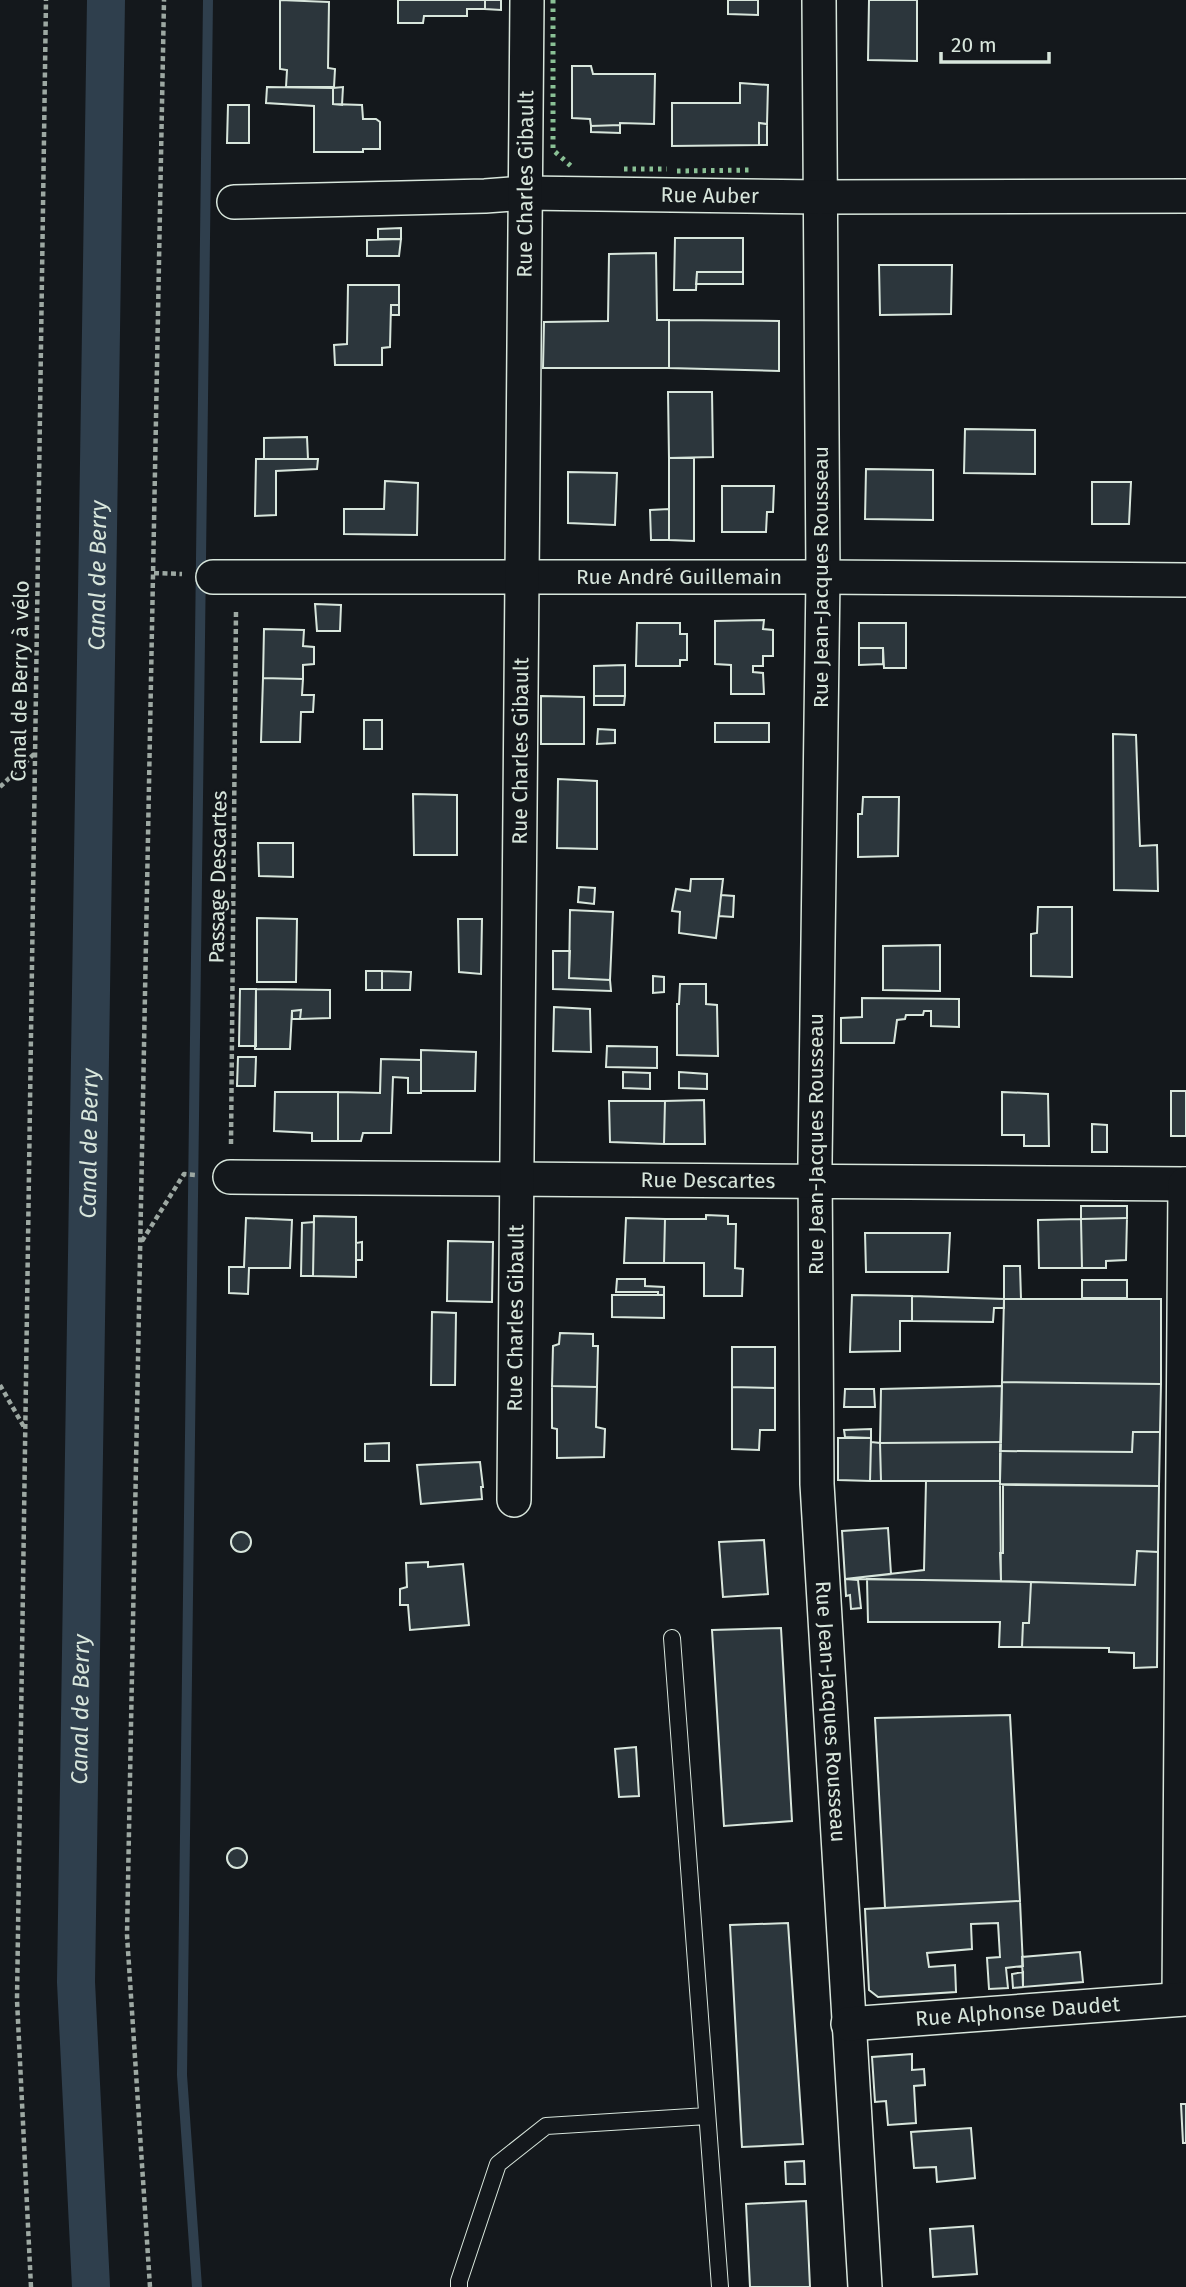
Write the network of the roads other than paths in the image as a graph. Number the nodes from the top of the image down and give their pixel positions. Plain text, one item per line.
1 (527, 0) edge
2 (819, 0) edge
3 (525, 193) junction
4 (1186, 196) edge
5 (819, 197) junction
6 (234, 202) dead end
7 (212, 576) road end
8 (522, 577) junction
9 (823, 577) junction
10 (1186, 580) edge
11 (230, 1177) road end
12 (517, 1178) junction
13 (815, 1181) junction
14 (1186, 1184) edge
15 (514, 1500) dead end
16 (672, 1638) dead end
17 (1182, 1999) edge
18 (848, 2024) junction
19 (707, 2116) junction
20 (459, 2287) edge
21 (720, 2287) edge
22 (865, 2287) edge

1 - 3 street, Rue Charles Gibault
2 - 5 street, Rue Jean-Jacques Rousseau
3 - 5 street, Rue Auber
3 - 6 street, Rue Auber
3 - 8 street, Rue Charles Gibault
4 - 5 street, Rue Auber
5 - 9 street, Rue Jean-Jacques Rousseau
7 - 8 street, Rue André Guillemain
8 - 9 street, Rue André Guillemain
8 - 12 street, Rue Charles Gibault
9 - 10 street, Rue André Guillemain
9 - 13 street, Rue Jean-Jacques Rousseau
11 - 12 street, Rue Descartes
12 - 13 street, Rue Descartes
12 - 15 street, Rue Charles Gibault
13 - 14 street, Rue Descartes
13 - 18 street, Rue Jean-Jacques Rousseau
14 - 17 street
16 - 19 lane
17 - 18 street, Rue Alphonse Daudet
18 - 22 street, Rue Jean-Jacques Rousseau
19 - 20 lane
19 - 21 lane

